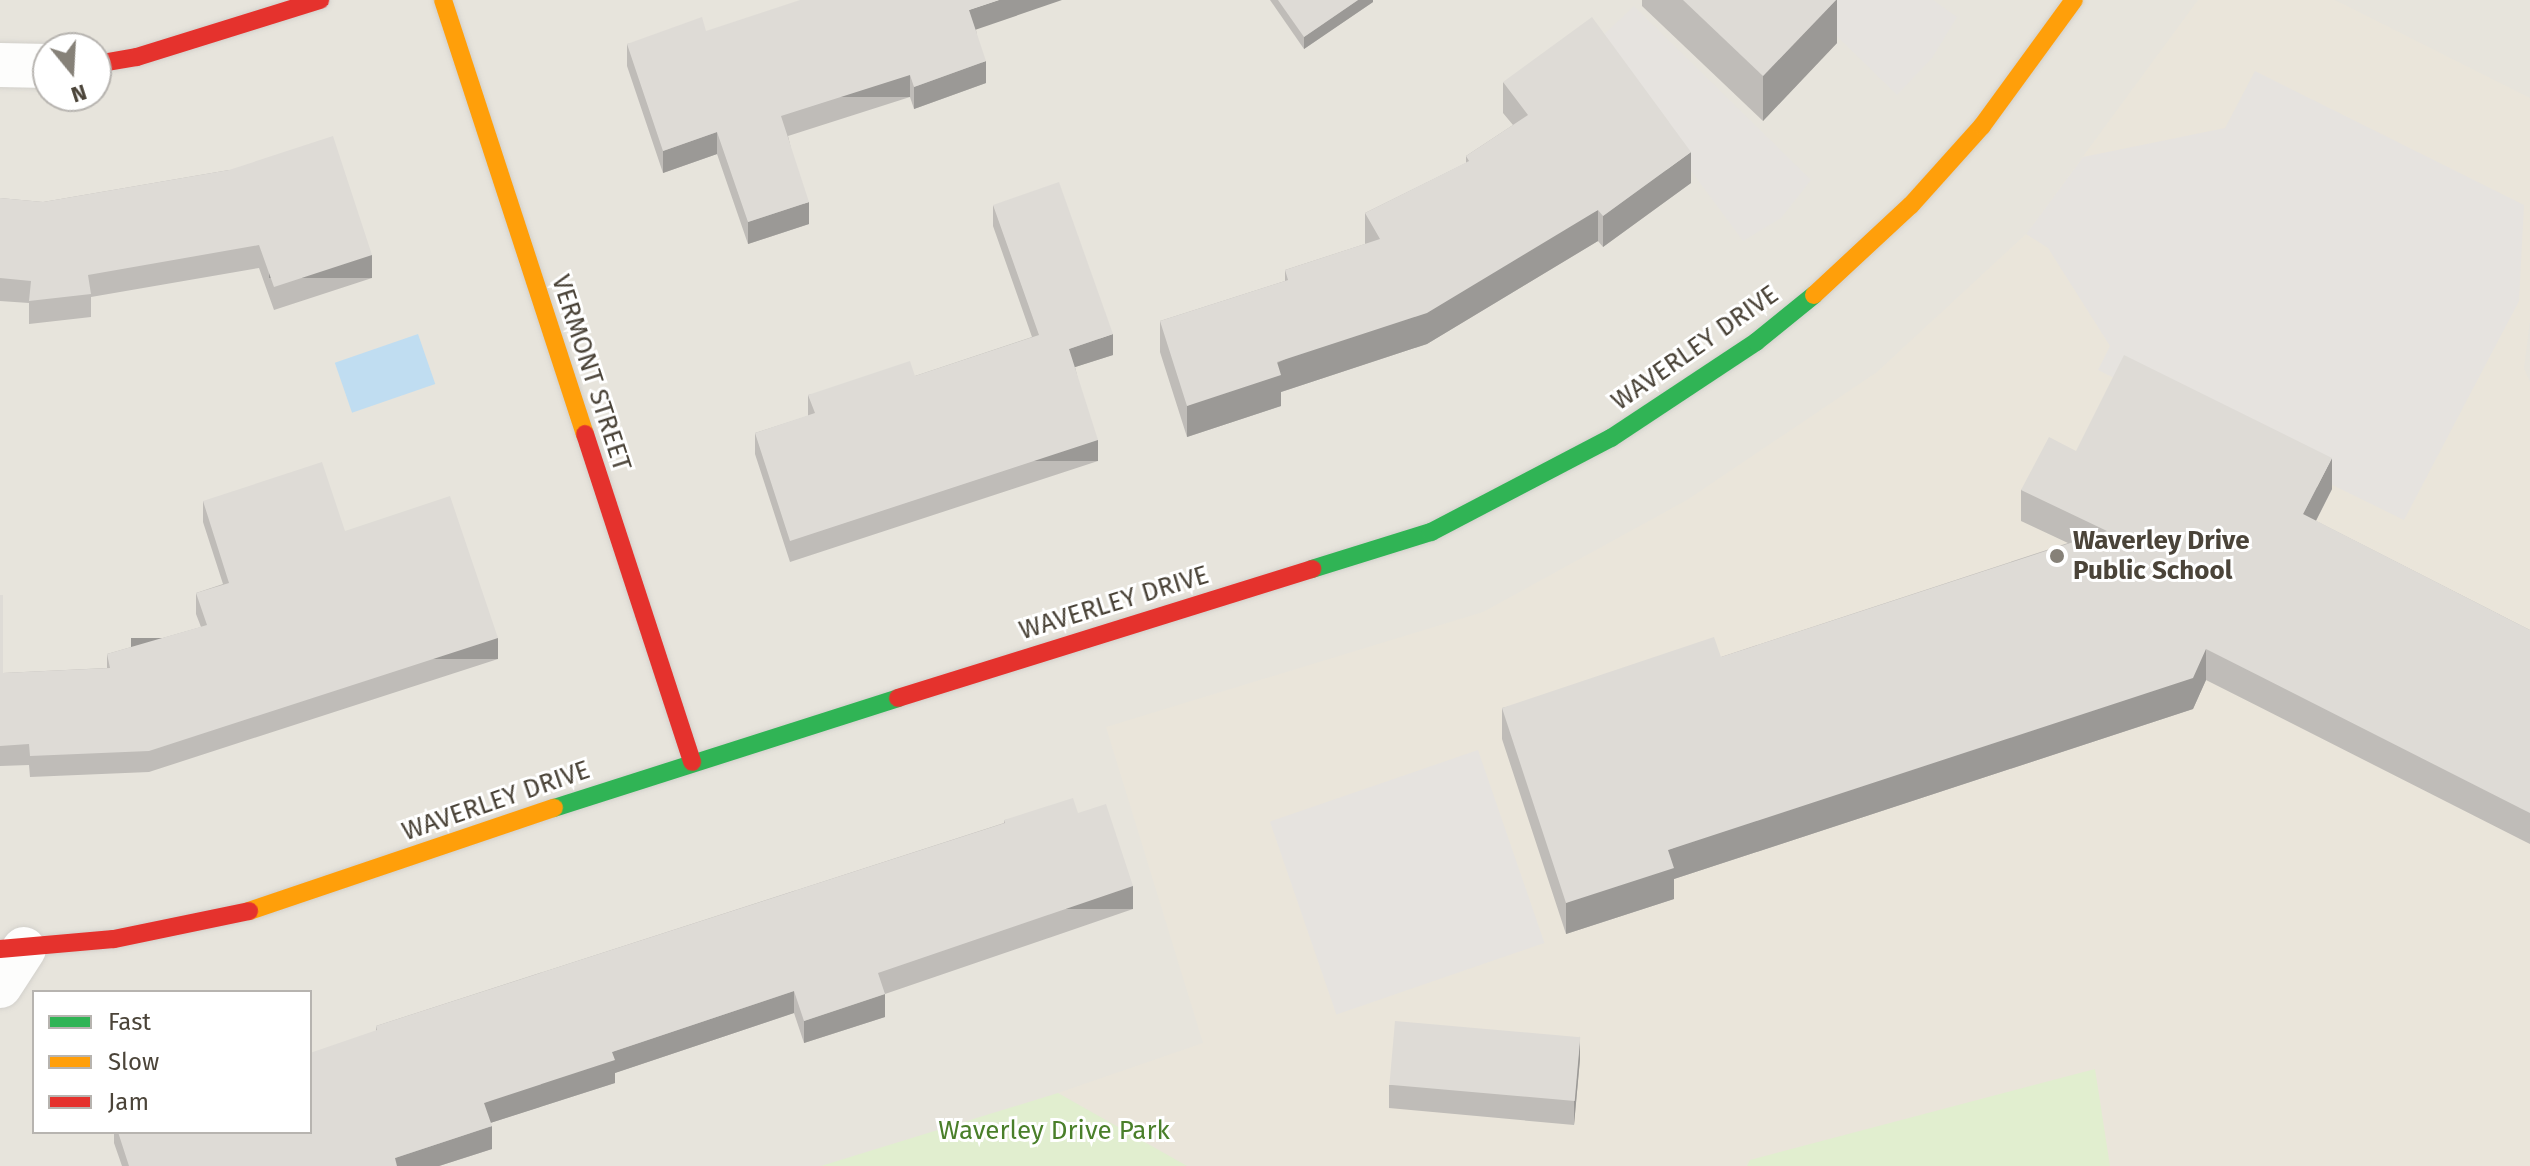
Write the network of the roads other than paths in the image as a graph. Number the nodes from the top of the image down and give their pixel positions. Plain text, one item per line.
1 (320, 0) edge
2 (443, 0) edge
3 (2074, 0) edge
4 (112, 61) edge
5 (0, 65) edge
6 (32, 66) edge
7 (692, 762) junction
8 (12, 949) edge
9 (0, 986) edge

1 - 4 street
2 - 7 street, VERMONT STREET
3 - 7 street, WAVERLEY DRIVE
5 - 6 street
7 - 8 street, WAVERLEY DRIVE
8 - 9 street

